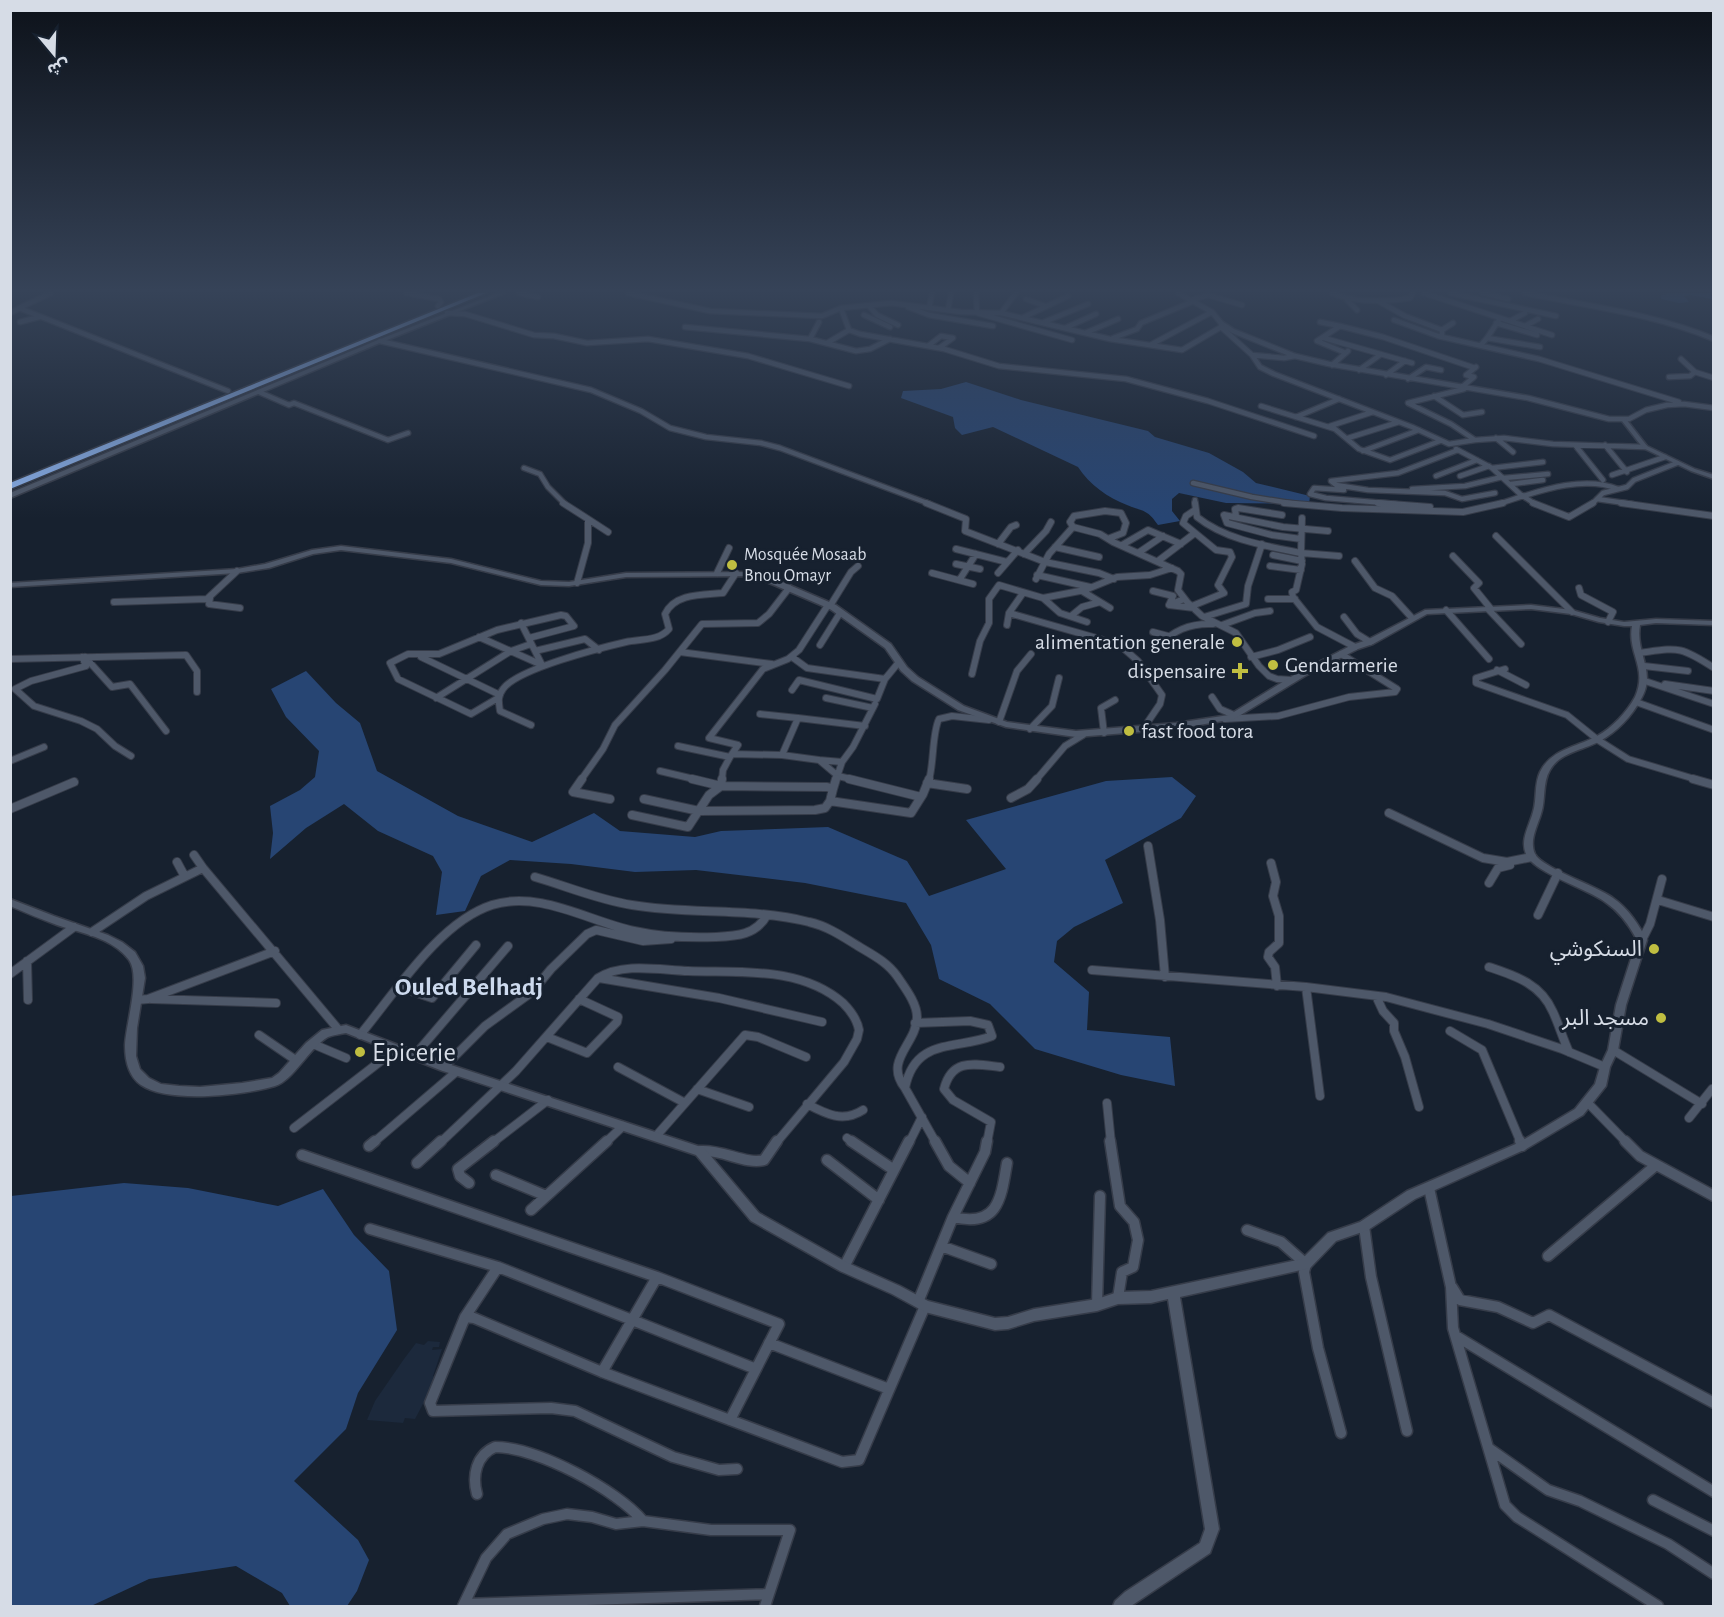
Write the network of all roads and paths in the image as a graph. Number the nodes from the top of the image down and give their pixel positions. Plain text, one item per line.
1 (170, 368) edge
2 (284, 368) edge
3 (298, 368) edge
4 (315, 368) edge
5 (498, 368) edge
6 (792, 368) edge
7 (1023, 368) edge
8 (1264, 368) edge
9 (1351, 368) edge
10 (1395, 368) edge
11 (1424, 368) edge
12 (1433, 368) edge
13 (1474, 368) edge
14 (1570, 368) edge
15 (1691, 368) edge
16 (1359, 370) joint
17 (1441, 370) dead end
18 (1695, 372) junction
19 (1386, 375) junction
20 (1669, 377) dead end
21 (1408, 378) junction
22 (1713, 378) edge
23 (849, 386) dead end
24 (1462, 387) junction
25 (1470, 388) junction
26 (228, 391) junction
27 (259, 392) junction
28 (1434, 396) junction
29 (1339, 399) junction
30 (1684, 404) junction
31 (1261, 406) dead end
32 (1713, 408) edge
33 (1373, 412) junction
34 (1482, 412) dead end
35 (1296, 417) junction
36 (1624, 420) junction
37 (1399, 422) junction
38 (1329, 426) junction
39 (1419, 430) junction
40 (408, 433) dead end
41 (1314, 436) dead end
42 (1348, 438) junction
43 (1496, 438) junction
44 (1475, 440) junction
45 (1440, 441) junction
46 (1449, 444) junction
47 (1605, 444) junction
48 (1575, 445) junction
49 (1645, 447) junction
50 (1458, 450) junction
51 (1363, 451) junction
52 (1513, 452) dead end
53 (1665, 457) junction
54 (1477, 460) junction
55 (1543, 462) dead end
56 (1677, 463) junction
57 (1490, 467) junction
58 (524, 468) dead end
59 (1627, 472) junction
60 (1548, 474) dead end
61 (1612, 475) dead end
62 (1436, 476) dead end
63 (1460, 476) dead end
64 (1503, 477) junction
65 (1713, 477) edge
66 (10, 479) edge
67 (1543, 480) dead end
68 (1603, 480) dead end
69 (1193, 483) dead end
70 (1511, 484) junction
71 (10, 486) edge
72 (1618, 489) junction
73 (1368, 490) junction
74 (1391, 492) junction
75 (1495, 493) dead end
76 (10, 496) edge
77 (1452, 496) junction
78 (1522, 496) junction
79 (1597, 499) junction
80 (1195, 500) dead end
81 (1195, 510) junction
82 (1440, 510) junction
83 (1471, 511) junction
84 (1282, 515) dead end
85 (1236, 516) junction
86 (1713, 516) edge
87 (1302, 518) dead end
88 (588, 519) junction
89 (1051, 522) dead end
90 (1016, 525) dead end
91 (1072, 527) junction
92 (1283, 527) junction
93 (1301, 528) junction
94 (1328, 531) dead end
95 (608, 532) dead end
96 (1195, 533) junction
97 (1163, 536) junction
98 (1496, 536) dead end
99 (1279, 537) junction
100 (1110, 538) junction
101 (1301, 539) junction
102 (998, 544) junction
103 (1181, 544) junction
104 (1262, 544) junction
105 (1122, 545) junction
106 (1055, 547) junction
107 (729, 548) dead end
108 (956, 549) dead end
109 (1021, 552) junction
110 (1138, 553) junction
111 (1301, 553) junction
112 (976, 554) junction
113 (1273, 555) dead end
114 (1339, 556) dead end
115 (1453, 556) dead end
116 (1099, 557) dead end
117 (1158, 561) junction
118 (1302, 561) junction
119 (1355, 561) dead end
120 (1007, 562) junction
121 (1046, 562) junction
122 (956, 564) dead end
123 (858, 566) dead end
124 (1270, 566) dead end
125 (968, 567) junction
126 (1172, 568) junction
127 (980, 569) dead end
128 (1301, 570) junction
129 (237, 571) junction
130 (717, 573) junction
131 (736, 573) junction
132 (932, 573) dead end
133 (998, 573) dead end
134 (960, 579) junction
135 (1114, 579) junction
136 (576, 583) junction
137 (973, 584) dead end
138 (10, 585) edge
139 (789, 588) junction
140 (1093, 588) junction
141 (1579, 588) dead end
142 (1082, 591) junction
143 (1154, 591) dead end
144 (1023, 592) junction
145 (1173, 596) junction
146 (1183, 597) junction
147 (210, 598) junction
148 (1043, 598) junction
149 (1268, 599) dead end
150 (1295, 599) junction
151 (114, 602) dead end
152 (1100, 602) junction
153 (1169, 604) junction
154 (829, 606) junction
155 (1193, 607) junction
156 (240, 608) dead end
157 (1110, 608) dead end
158 (1489, 609) junction
159 (1446, 610) junction
160 (1270, 611) dead end
161 (1572, 612) junction
162 (840, 613) junction
163 (1009, 613) junction
164 (1071, 616) junction
165 (1204, 617) junction
166 (1344, 617) dead end
167 (1412, 618) junction
168 (1087, 622) dead end
169 (1608, 622) junction
170 (521, 623) junction
171 (1713, 623) edge
172 (1636, 624) junction
173 (1007, 625) dead end
174 (1221, 625) junction
175 (1153, 632) dead end
176 (1168, 636) junction
177 (1310, 637) dead end
178 (479, 638) junction
179 (530, 641) junction
180 (1370, 642) junction
181 (1521, 644) dead end
182 (820, 645) dead end
183 (1156, 647) dead end
184 (1355, 647) junction
185 (509, 650) junction
186 (535, 651) junction
187 (599, 651) junction
188 (680, 652) junction
189 (1638, 653) junction
190 (1031, 654) dead end
191 (1341, 654) junction
192 (419, 656) junction
193 (84, 657) junction
194 (792, 657) junction
195 (1251, 657) junction
196 (1698, 658) junction
197 (10, 659) edge
198 (1489, 659) dead end
199 (1713, 660) edge
200 (899, 662) junction
201 (772, 664) junction
202 (542, 665) junction
203 (1644, 666) junction
204 (1713, 668) edge
205 (1505, 669) dead end
206 (1497, 670) junction
207 (1688, 671) dead end
208 (972, 674) dead end
209 (465, 678) junction
210 (1059, 678) dead end
211 (885, 680) junction
212 (1292, 680) junction
213 (1649, 682) junction
214 (1526, 685) dead end
215 (792, 690) dead end
216 (1713, 691) edge
217 (197, 692) dead end
218 (499, 696) junction
219 (1212, 697) dead end
220 (436, 698) junction
221 (826, 698) dead end
222 (877, 699) junction
223 (1114, 700) dead end
224 (1636, 702) junction
225 (1713, 704) edge
226 (873, 708) junction
227 (760, 714) dead end
228 (1234, 716) junction
229 (798, 718) junction
230 (1223, 719) junction
231 (995, 721) junction
232 (531, 725) dead end
233 (865, 726) junction
234 (1030, 729) junction
235 (1143, 729) junction
236 (1713, 729) edge
237 (166, 731) dead end
238 (1104, 733) junction
239 (1083, 735) junction
240 (1598, 740) junction
241 (678, 746) dead end
242 (44, 747) dead end
243 (782, 755) junction
244 (131, 756) dead end
245 (731, 756) junction
246 (819, 759) junction
247 (10, 761) edge
248 (842, 762) junction
249 (660, 771) dead end
250 (837, 776) junction
251 (74, 782) dead end
252 (927, 783) junction
253 (1713, 785) edge
254 (721, 786) junction
255 (833, 789) junction
256 (967, 789) dead end
257 (921, 797) junction
258 (1011, 798) dead end
259 (610, 799) dead end
260 (644, 799) dead end
261 (830, 801) junction
262 (10, 808) edge
263 (699, 811) junction
264 (1389, 813) dead end
265 (632, 815) dead end
266 (1148, 846) dead end
267 (194, 855) dead end
268 (1534, 860) junction
269 (177, 862) dead end
270 (1271, 863) dead end
271 (203, 868) junction
272 (1558, 873) junction
273 (184, 875) junction
274 (535, 877) dead end
275 (1662, 879) dead end
276 (1489, 883) dead end
277 (1658, 900) junction
278 (10, 902) edge
279 (767, 915) junction
280 (1538, 915) dead end
281 (1713, 917) edge
282 (74, 927) junction
283 (92, 932) junction
284 (680, 938) junction
285 (1642, 940) junction
286 (476, 945) dead end
287 (508, 946) dead end
288 (275, 951) junction
289 (27, 961) junction
290 (1489, 966) dead end
291 (1092, 970) dead end
292 (10, 974) edge
293 (1165, 976) junction
294 (599, 978) junction
295 (1277, 986) junction
296 (399, 987) junction
297 (1306, 987) junction
298 (1376, 996) junction
299 (579, 999) junction
300 (28, 1000) dead end
301 (142, 1000) junction
302 (276, 1003) dead end
303 (822, 1022) dead end
304 (915, 1023) junction
305 (338, 1029) junction
306 (1450, 1031) dead end
307 (259, 1035) dead end
308 (360, 1035) junction
309 (547, 1037) junction
310 (313, 1044) junction
311 (395, 1050) junction
312 (1613, 1050) junction
313 (1569, 1052) junction
314 (414, 1056) junction
315 (806, 1057) dead end
316 (346, 1058) dead end
317 (297, 1061) junction
318 (444, 1067) junction
319 (618, 1067) dead end
320 (1000, 1067) dead end
321 (1605, 1067) junction
322 (456, 1071) junction
323 (501, 1087) junction
324 (905, 1088) junction
325 (698, 1089) junction
326 (1711, 1093) edge
327 (1320, 1096) dead end
328 (548, 1100) junction
329 (1107, 1102) dead end
330 (1587, 1102) junction
331 (685, 1103) junction
332 (807, 1104) junction
333 (1702, 1104) junction
334 (749, 1107) dead end
335 (1419, 1107) dead end
336 (863, 1110) dead end
337 (922, 1117) junction
338 (1689, 1118) dead end
339 (623, 1125) junction
340 (294, 1128) dead end
341 (657, 1136) junction
342 (848, 1138) dead end
343 (369, 1146) dead end
344 (1522, 1146) junction
345 (700, 1151) junction
346 (302, 1155) dead end
347 (827, 1160) dead end
348 (417, 1163) dead end
349 (1006, 1163) dead end
350 (1655, 1166) junction
351 (894, 1170) junction
352 (496, 1175) dead end
353 (469, 1183) dead end
354 (970, 1183) junction
355 (1429, 1188) junction
356 (544, 1196) junction
357 (1100, 1196) dead end
358 (1713, 1196) edge
359 (879, 1200) junction
360 (531, 1210) dead end
361 (953, 1217) junction
362 (1364, 1226) junction
363 (370, 1229) dead end
364 (1247, 1230) dead end
365 (941, 1246) junction
366 (1548, 1256) dead end
367 (991, 1264) dead end
368 (1306, 1264) junction
369 (498, 1267) junction
370 (844, 1267) junction
371 (657, 1277) junction
372 (1451, 1287) junction
373 (1173, 1292) junction
374 (1118, 1298) junction
375 (922, 1304) junction
376 (1097, 1305) junction
377 (465, 1317) junction
378 (631, 1321) junction
379 (1456, 1336) junction
380 (768, 1343) junction
381 (756, 1369) junction
382 (602, 1372) junction
383 (889, 1389) junction
384 (1713, 1402) edge
385 (730, 1420) junction
386 (1407, 1431) dead end
387 (1341, 1433) dead end
388 (1490, 1449) junction
389 (737, 1469) dead end
390 (1713, 1491) edge
391 (477, 1494) dead end
392 (1653, 1500) dead end
393 (643, 1521) junction
394 (1713, 1531) edge
395 (1713, 1574) edge
396 (769, 1594) junction
397 (464, 1605) edge
398 (765, 1606) edge
399 (1120, 1606) edge
400 (1658, 1606) edge

1 - 26 street
2 - 26 highway
3 - 71 highway
4 - 27 street
5 - 102 street
6 - 23 street
7 - 41 street
8 - 29 street
9 - 16 street
10 - 19 street
11 - 21 street
12 - 17 street
13 - 24 street
14 - 30 street
15 - 18 street
16 - 19 street
18 - 20 street
18 - 22 street
19 - 21 street
21 - 24 street
24 - 25 street
25 - 28 street
25 - 36 street
26 - 66 highway
27 - 40 street
27 - 76 street
28 - 34 street
28 - 44 street
29 - 33 street
29 - 35 street
30 - 32 street
30 - 36 street
31 - 35 street
33 - 37 street
33 - 38 street
35 - 38 street
36 - 49 street
37 - 39 street
37 - 42 street
38 - 42 street
39 - 45 street
39 - 51 street
42 - 51 street
43 - 44 street
43 - 48 street
43 - 52 street
44 - 46 street
45 - 46 street
45 - 51 street
46 - 50 street
47 - 48 street
47 - 49 street
47 - 59 street
48 - 68 street
49 - 53 street
50 - 54 street
50 - 73 street
53 - 56 street
53 - 59 street
54 - 57 street
54 - 62 street
55 - 57 street
56 - 65 street
56 - 72 street
57 - 63 street
57 - 64 street
58 - 88 street
59 - 61 street
60 - 64 street
64 - 70 street
64 - 74 street
67 - 70 street
69 - 82 street
70 - 78 street
72 - 78 street
72 - 79 street
73 - 74 street
73 - 82 street
74 - 77 street
75 - 77 street
77 - 83 street
78 - 79 street
78 - 83 street
79 - 86 street
80 - 81 street
81 - 96 street
81 - 104 street
82 - 83 street
84 - 85 street
85 - 92 street
85 - 99 street
87 - 93 street
88 - 95 street
88 - 136 street
89 - 109 street
90 - 102 street
91 - 100 street
91 - 100 street
91 - 106 street
92 - 93 street
92 - 99 street
93 - 94 street
93 - 101 street
96 - 103 street
96 - 155 street
97 - 103 street
97 - 105 street
97 - 110 street
98 - 161 street
99 - 101 street
100 - 105 street
101 - 111 street
102 - 109 street
103 - 117 street
104 - 111 street
104 - 165 street
105 - 110 street
106 - 116 street
106 - 121 street
107 - 130 street
108 - 112 street
109 - 120 street
109 - 121 street
110 - 117 street
111 - 114 street
111 - 118 street
112 - 120 street
112 - 125 street
113 - 118 street
115 - 158 street
117 - 126 street
118 - 128 street
119 - 167 street
120 - 133 street
121 - 135 street
121 - 140 street
122 - 125 street
123 - 154 street
124 - 128 street
125 - 127 street
125 - 134 street
126 - 135 street
126 - 146 street
128 - 150 street
129 - 136 street
129 - 138 street
129 - 147 street
130 - 131 street
130 - 136 street
131 - 139 street
131 - 187 street
132 - 134 street
134 - 137 street
135 - 140 street
139 - 154 street
139 - 188 street
140 - 142 street
141 - 169 street
142 - 148 street
142 - 152 street
143 - 145 street
144 - 148 street
144 - 163 street
144 - 208 street
145 - 146 street
145 - 153 street
146 - 153 street
146 - 155 street
147 - 151 street
147 - 156 street
148 - 164 street
149 - 150 street
150 - 184 street
152 - 157 street
152 - 164 street
153 - 155 street
154 - 162 street
154 - 194 street
155 - 165 street
158 - 159 street
158 - 161 street
158 - 181 street
159 - 167 street
159 - 198 street
160 - 174 street
161 - 169 street
162 - 182 street
162 - 200 street
163 - 173 street
163 - 235 street
164 - 168 street
165 - 174 street
166 - 180 street
167 - 180 street
169 - 172 street
170 - 178 street
170 - 179 street
170 - 179 street
171 - 172 street
172 - 189 street
174 - 176 street
174 - 195 street
175 - 176 street
176 - 183 street
177 - 195 street
178 - 185 street
178 - 192 street
179 - 185 street
179 - 186 street
180 - 184 street
184 - 191 street
185 - 202 street
185 - 209 street
186 - 187 street
186 - 202 street
187 - 202 street
188 - 201 street
188 - 259 street
189 - 196 street
189 - 203 street
190 - 231 street
191 - 212 street
191 - 230 street
192 - 209 street
192 - 220 street
193 - 197 street
193 - 217 street
193 - 237 street
193 - 244 street
194 - 201 street
194 - 211 street
195 - 212 street
196 - 199 street
196 - 204 street
200 - 211 street
200 - 231 street
201 - 245 street
202 - 218 street
203 - 207 street
203 - 213 street
205 - 206 street
206 - 214 street
206 - 240 street
209 - 218 street
209 - 220 street
210 - 234 street
211 - 222 street
212 - 228 street
213 - 216 street
213 - 224 street
213 - 225 street
215 - 222 street
218 - 220 street
218 - 232 street
219 - 228 street
221 - 226 street
222 - 226 street
223 - 238 street
224 - 236 street
224 - 240 street
226 - 233 street
227 - 229 street
228 - 230 street
229 - 233 street
229 - 243 street
230 - 235 street
231 - 234 street
231 - 252 street
233 - 248 street
234 - 239 street
235 - 238 street
238 - 239 street
239 - 258 street
240 - 253 street
240 - 268 street
241 - 245 street
242 - 247 street
243 - 245 street
243 - 246 street
245 - 254 street
246 - 248 street
246 - 250 street
248 - 250 street
249 - 254 street
250 - 255 street
250 - 257 street
251 - 262 street
252 - 256 street
252 - 257 street
254 - 255 street
254 - 263 street
255 - 261 street
257 - 261 street
260 - 263 street
261 - 263 street
263 - 265 street
264 - 268 street
266 - 293 street
267 - 271 street
268 - 272 street
268 - 276 street
269 - 273 street
270 - 295 street
271 - 273 street
271 - 288 street
272 - 280 street
272 - 285 street
273 - 283 street
274 - 279 street
275 - 277 street
277 - 281 street
277 - 285 street
278 - 282 street
279 - 284 street
279 - 304 street
282 - 283 street
282 - 289 street
283 - 301 street
284 - 296 street
284 - 318 street
285 - 312 street
286 - 296 street
287 - 314 street
288 - 301 street
288 - 305 street
289 - 292 street
289 - 300 street
290 - 313 street
291 - 293 street
293 - 295 street
294 - 299 street
294 - 303 street
294 - 332 street
295 - 297 street
296 - 308 street
297 - 298 street
297 - 327 street
298 - 313 street
298 - 335 street
299 - 309 street
299 - 309 street
301 - 302 street
301 - 317 street
304 - 324 street
304 - 324 street
305 - 308 street
305 - 310 street
306 - 344 street
307 - 317 street
308 - 311 street
309 - 323 street
310 - 316 street
310 - 317 street
311 - 314 street
311 - 340 street
312 - 321 street
312 - 333 street
313 - 321 street
314 - 318 street
315 - 325 street
318 - 322 street
319 - 331 street
320 - 354 street
321 - 330 street
322 - 323 street
322 - 343 street
323 - 328 street
323 - 348 street
324 - 337 street
325 - 331 street
325 - 334 street
326 - 333 street
328 - 339 street
328 - 353 street
329 - 374 street
330 - 344 street
330 - 350 street
331 - 341 street
332 - 336 street
332 - 345 street
333 - 338 street
337 - 351 street
337 - 354 street
339 - 341 street
339 - 356 street
341 - 345 street
342 - 351 street
344 - 355 street
345 - 370 street
346 - 371 street
347 - 359 street
349 - 361 street
350 - 358 street
350 - 366 street
351 - 359 street
352 - 356 street
354 - 361 street
355 - 362 street
355 - 372 street
356 - 360 street
357 - 376 street
359 - 370 street
361 - 365 street
362 - 368 street
362 - 386 street
363 - 369 street
364 - 368 street
365 - 367 street
365 - 375 street
368 - 373 street
368 - 387 street
369 - 377 street
369 - 378 street
370 - 375 street
371 - 378 street
371 - 380 street
372 - 379 street
372 - 384 street
373 - 374 street
373 - 399 street
374 - 376 street
375 - 376 street
375 - 383 street
377 - 382 street
377 - 389 street
378 - 381 street
378 - 382 street
379 - 388 street
379 - 390 street
380 - 381 street
380 - 383 street
381 - 385 street
382 - 385 street
383 - 385 street
388 - 395 street
388 - 400 street
391 - 393 street
392 - 394 street
393 - 396 street
393 - 397 street
396 - 397 street
396 - 398 street

